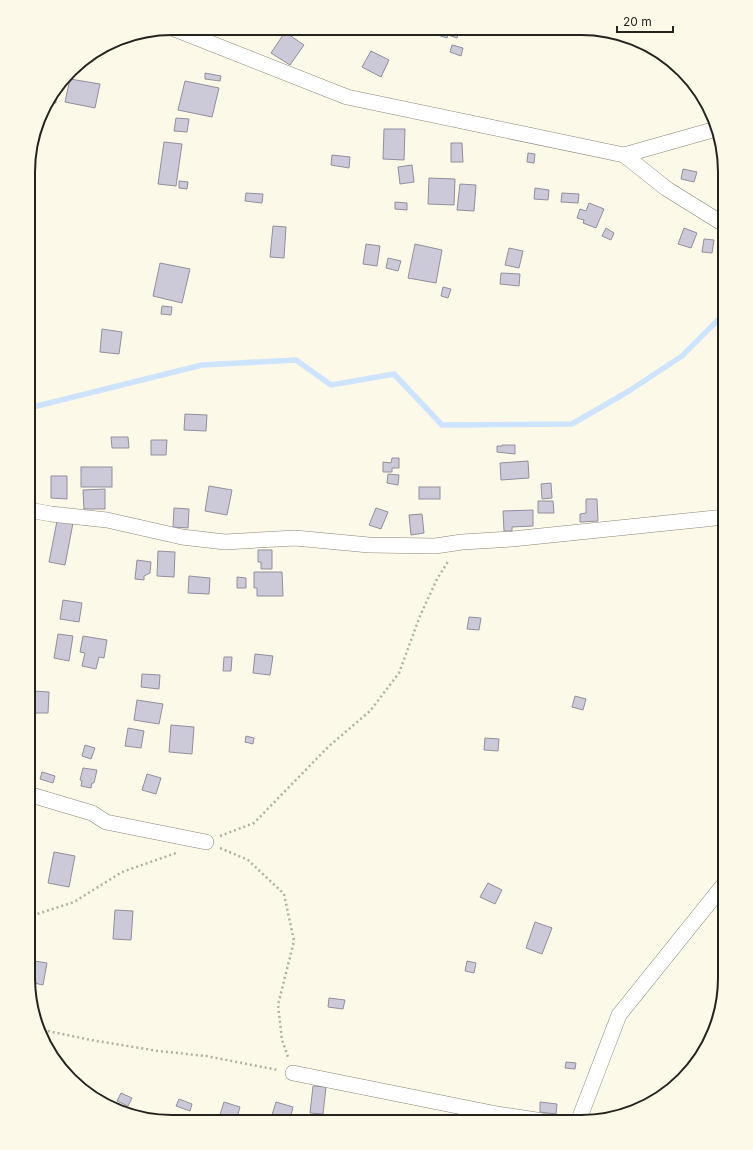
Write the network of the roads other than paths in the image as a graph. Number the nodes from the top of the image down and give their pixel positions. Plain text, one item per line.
1 (190, 35) edge
2 (712, 130) edge
3 (624, 155) junction
4 (718, 221) edge
5 (35, 511) edge
6 (718, 519) edge
7 (35, 796) edge
8 (206, 842) road end
9 (718, 892) edge
10 (293, 1072) road end
11 (504, 1115) edge
12 (581, 1115) edge

1 - 3 street
2 - 3 street
3 - 4 street
5 - 6 street
7 - 8 street
9 - 12 street
10 - 11 street

